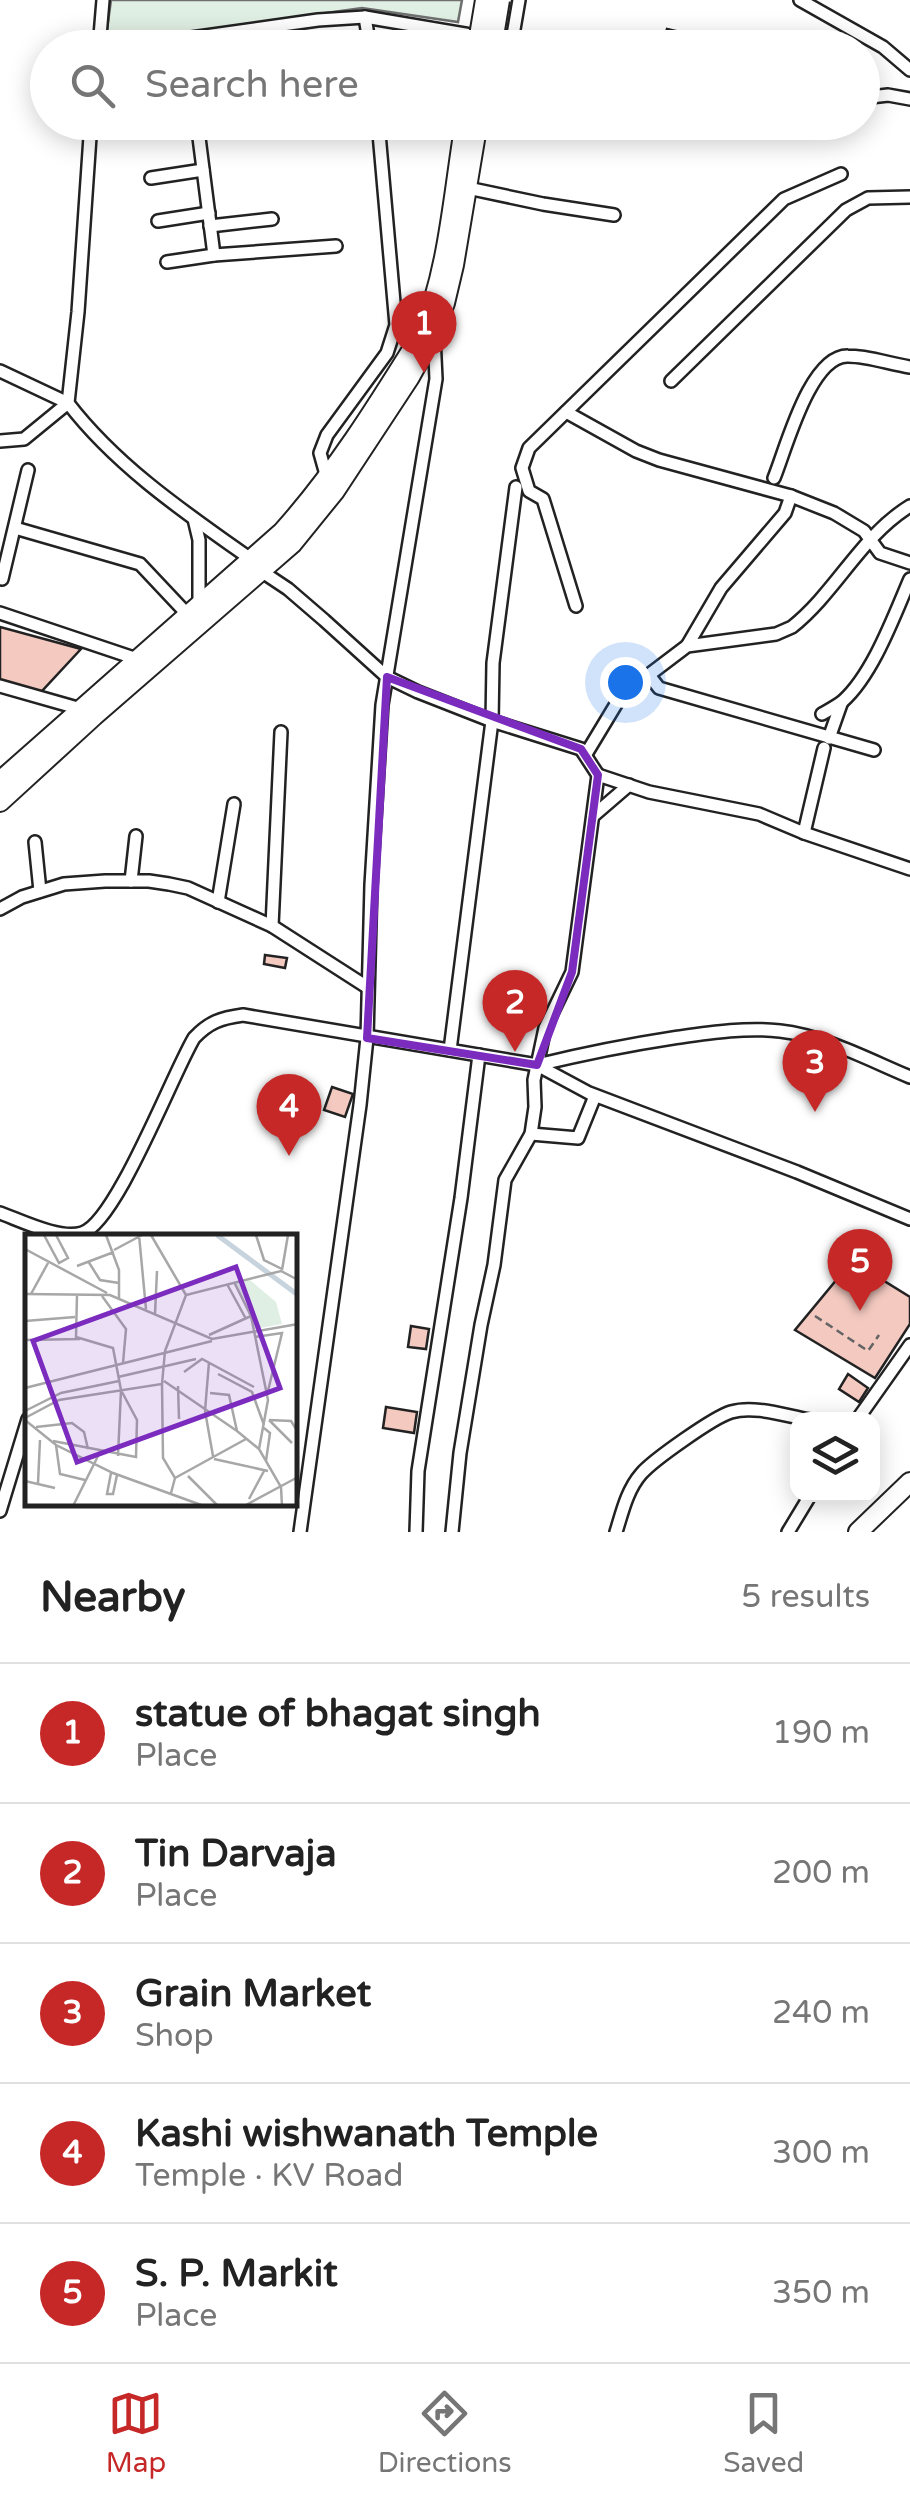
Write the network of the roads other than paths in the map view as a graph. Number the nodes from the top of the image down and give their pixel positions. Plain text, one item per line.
1 (103, 0) edge
2 (485, 0) edge
3 (500, 0) edge
4 (520, 0) edge
5 (800, 0) edge
6 (365, 17) junction
7 (100, 30) edge
8 (247, 30) edge
9 (367, 30) edge
10 (445, 30) edge
11 (480, 30) edge
12 (495, 30) edge
13 (514, 30) edge
14 (852, 30) edge
15 (880, 46) edge
16 (910, 70) edge
17 (880, 96) edge
18 (910, 99) edge
19 (91, 140) edge
20 (199, 140) edge
21 (380, 140) edge
22 (464, 140) edge
23 (473, 140) edge
24 (203, 170) junction
25 (842, 174) dead end
26 (151, 178) dead end
27 (461, 186) junction
28 (910, 196) edge
29 (614, 215) dead end
30 (272, 219) dead end
31 (210, 220) junction
32 (158, 221) dead end
33 (336, 246) dead end
34 (214, 254) junction
35 (167, 262) dead end
36 (431, 327) junction
37 (910, 367) edge
38 (0, 371) edge
39 (670, 381) dead end
40 (68, 404) junction
41 (566, 412) junction
42 (0, 441) edge
43 (28, 470) dead end
44 (327, 478) junction
45 (774, 478) dead end
46 (516, 487) dead end
47 (791, 496) junction
48 (910, 506) edge
49 (194, 519) junction
50 (16, 528) junction
51 (872, 539) junction
52 (910, 563) edge
53 (257, 566) junction
54 (910, 579) edge
55 (0, 582) edge
56 (576, 606) dead end
57 (194, 610) junction
58 (0, 612) edge
59 (687, 646) junction
60 (137, 660) junction
61 (650, 675) junction
62 (387, 677) junction
63 (0, 686) edge
64 (841, 703) junction
65 (81, 709) junction
66 (822, 714) dead end
67 (492, 720) junction
68 (281, 732) dead end
69 (827, 743) junction
70 (874, 750) dead end
71 (586, 754) junction
72 (598, 775) junction
73 (0, 781) edge
74 (628, 786) junction
75 (0, 802) edge
76 (234, 804) dead end
77 (592, 816) junction
78 (804, 833) junction
79 (136, 836) dead end
80 (35, 842) dead end
81 (910, 869) edge
82 (131, 881) junction
83 (40, 892) junction
84 (218, 902) junction
85 (0, 909) edge
86 (272, 926) junction
87 (367, 986) junction
88 (367, 1038) junction
89 (450, 1050) junction
90 (478, 1054) junction
91 (538, 1065) junction
92 (910, 1077) edge
93 (595, 1096) junction
94 (531, 1134) junction
95 (0, 1213) edge
96 (103, 1215) junction
97 (910, 1219) edge
98 (104, 1234) edge
99 (907, 1355) edge
100 (863, 1412) edge
101 (790, 1417) edge
102 (25, 1429) edge
103 (910, 1482) edge
104 (806, 1502) edge
105 (1, 1507) edge
106 (300, 1532) edge
107 (416, 1532) edge
108 (452, 1532) edge
109 (616, 1532) edge
110 (788, 1532) edge
111 (858, 1532) edge

1 - 7 street
2 - 11 main road, bridge
3 - 12 main road, bridge
4 - 13 street
5 - 14 street
6 - 8 street
6 - 9 street
6 - 10 street
15 - 16 street
17 - 18 street
19 - 40 street
20 - 24 street
21 - 44 street
22 - 27 main road
23 - 27 main road
24 - 26 street
24 - 31 street
25 - 41 street
27 - 29 street
27 - 36 main road
28 - 39 street
30 - 31 street
31 - 32 street
31 - 34 street
33 - 34 street
34 - 35 street
36 - 44 main road
36 - 53 main road
36 - 62 street
37 - 45 street
38 - 40 street
40 - 42 street
40 - 49 street
41 - 47 street
41 - 56 street
43 - 50 street
44 - 53 main road
46 - 67 street
47 - 51 street
47 - 59 street
48 - 51 street
49 - 53 street
49 - 57 street
50 - 55 street
50 - 57 street
51 - 52 street
51 - 59 street
53 - 57 main road
53 - 62 street
53 - 75 main road
54 - 64 street
57 - 60 main road
58 - 60 street
59 - 61 street
60 - 65 main road
61 - 69 street
61 - 71 street
62 - 67 street
62 - 87 street
63 - 65 street
64 - 66 street
64 - 69 street
65 - 73 main road
67 - 71 street
67 - 89 street
68 - 86 street
69 - 70 street
69 - 78 street
71 - 72 street
72 - 74 street
72 - 77 street
74 - 77 street
74 - 78 street
76 - 84 street
77 - 91 street
78 - 81 street
79 - 82 street
80 - 83 street
82 - 83 street
82 - 84 street
83 - 85 street
84 - 86 street
86 - 87 street
87 - 88 street
88 - 89 street
88 - 96 street
88 - 106 street
89 - 90 street
90 - 91 street
90 - 107 street
91 - 92 street
91 - 93 street
91 - 94 street
93 - 94 street
93 - 97 street
94 - 108 street
95 - 96 street
96 - 98 street
99 - 100 street
101 - 109 street
102 - 105 street
103 - 111 main road
104 - 110 street

